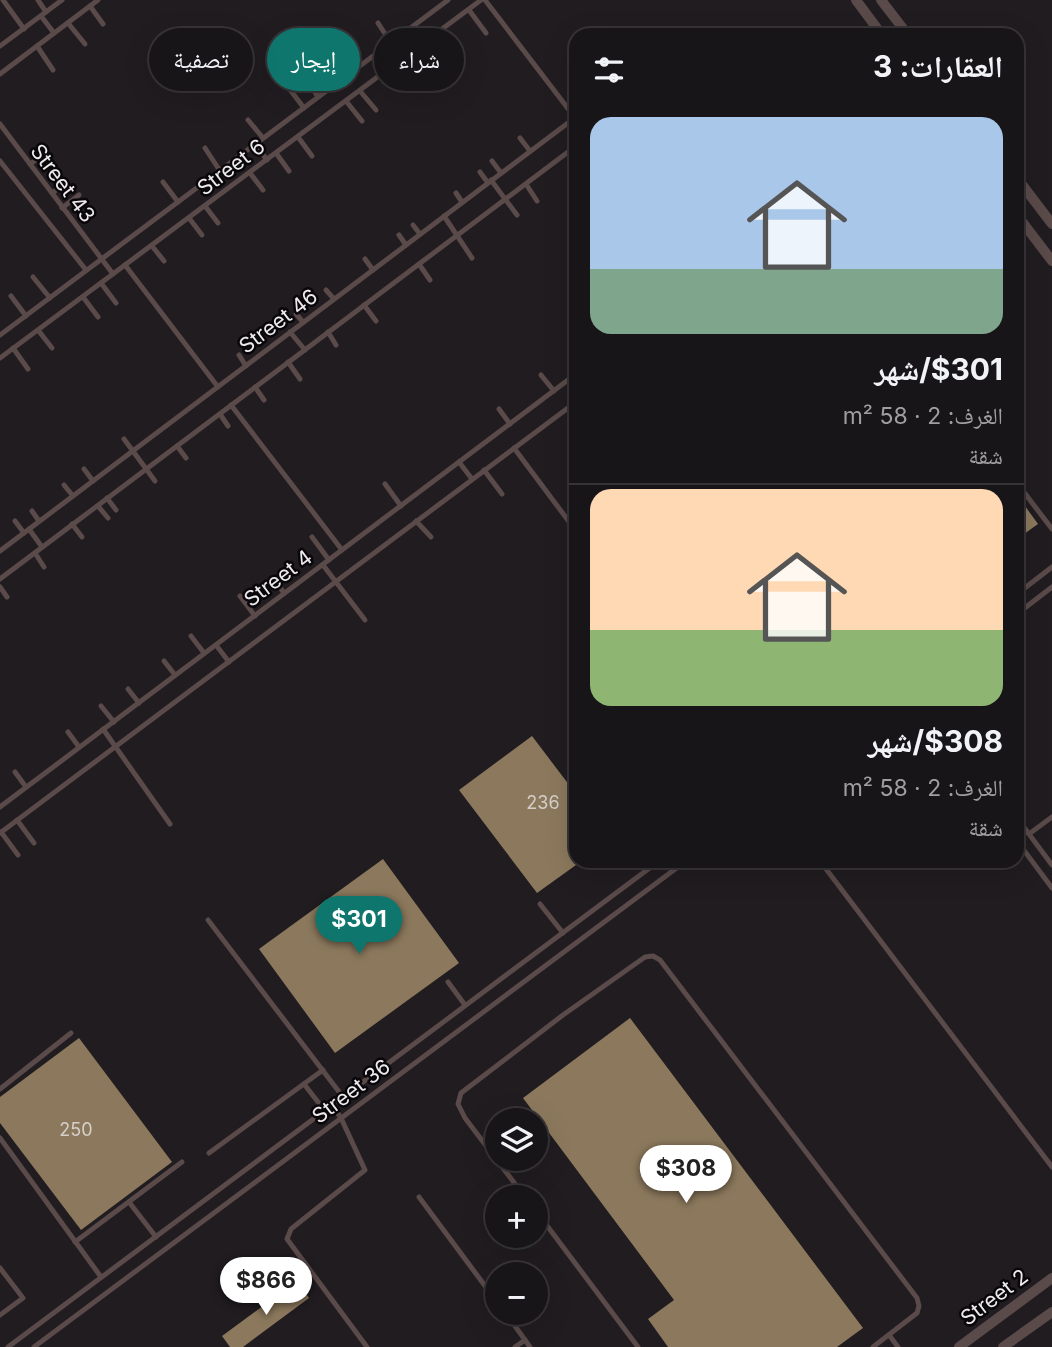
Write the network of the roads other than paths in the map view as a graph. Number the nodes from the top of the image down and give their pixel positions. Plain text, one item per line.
1 (3, 0) edge
2 (38, 0) edge
3 (62, 0) edge
4 (98, 0) edge
5 (448, 0) edge
6 (483, 0) edge
7 (856, 0) edge
8 (881, 0) edge
9 (90, 6) junction
10 (469, 10) junction
11 (43, 14) junction
12 (68, 23) junction
13 (377, 23) dead end
14 (103, 24) dead end
15 (380, 28) edge
16 (411, 28) edge
17 (444, 28) edge
18 (877, 28) edge
19 (903, 28) edge
20 (24, 29) junction
21 (54, 33) junction
22 (486, 33) dead end
23 (85, 44) dead end
24 (0, 46) edge
25 (37, 46) junction
26 (53, 69) dead end
27 (0, 74) edge
28 (374, 80) edge
29 (360, 90) joint
30 (292, 91) edge
31 (314, 91) edge
32 (326, 91) edge
33 (359, 91) edge
34 (318, 97) junction
35 (346, 101) junction
36 (304, 108) junction
37 (376, 110) dead end
38 (569, 110) edge
39 (248, 120) dead end
40 (362, 121) dead end
41 (569, 122) edge
42 (0, 124) edge
43 (298, 137) junction
44 (263, 138) junction
45 (520, 138) dead end
46 (255, 144) junction
47 (205, 148) dead end
48 (530, 151) junction
49 (569, 151) edge
50 (46, 153) dead end
51 (276, 153) junction
52 (312, 156) dead end
53 (267, 160) junction
54 (0, 161) edge
55 (492, 161) dead end
56 (30, 164) junction
57 (220, 170) junction
58 (289, 171) dead end
59 (480, 172) dead end
60 (250, 173) junction
61 (501, 173) junction
62 (490, 181) junction
63 (163, 182) dead end
64 (66, 183) dead end
65 (526, 184) junction
66 (1024, 187) edge
67 (263, 190) dead end
68 (52, 193) junction
69 (456, 193) dead end
70 (79, 195) dead end
71 (505, 199) junction
72 (537, 201) dead end
73 (178, 202) junction
74 (462, 202) junction
75 (205, 206) junction
76 (62, 208) junction
77 (517, 215) dead end
78 (444, 216) junction
79 (189, 218) junction
80 (218, 223) dead end
81 (1024, 224) edge
82 (1052, 224) edge
83 (413, 225) dead end
84 (420, 234) junction
85 (202, 235) dead end
86 (399, 235) dead end
87 (457, 235) junction
88 (406, 244) junction
89 (152, 246) junction
90 (471, 258) dead end
91 (365, 259) dead end
92 (101, 260) junction
93 (164, 261) dead end
94 (1052, 261) edge
95 (419, 264) junction
96 (125, 265) junction
97 (86, 270) junction
98 (373, 270) junction
99 (113, 274) junction
100 (33, 277) dead end
101 (430, 280) dead end
102 (101, 283) junction
103 (326, 290) dead end
104 (11, 296) dead end
105 (83, 296) junction
106 (50, 298) junction
107 (334, 299) junction
108 (116, 303) dead end
109 (364, 305) junction
110 (296, 314) dead end
111 (26, 316) junction
112 (98, 317) dead end
113 (376, 321) dead end
114 (303, 322) junction
115 (38, 330) junction
116 (290, 332) junction
117 (328, 332) junction
118 (0, 335) edge
119 (337, 345) dead end
120 (13, 348) junction
121 (52, 348) dead end
122 (305, 350) junction
123 (239, 355) dead end
124 (0, 358) edge
125 (288, 362) junction
126 (246, 366) junction
127 (28, 369) dead end
128 (541, 375) dead end
129 (300, 379) dead end
130 (569, 379) edge
131 (218, 387) junction
132 (255, 387) junction
133 (554, 391) junction
134 (264, 400) dead end
135 (182, 401) dead end
136 (232, 405) junction
137 (569, 407) edge
138 (188, 409) junction
139 (499, 409) dead end
140 (220, 414) junction
141 (158, 420) dead end
142 (510, 424) junction
143 (228, 426) dead end
144 (164, 427) junction
145 (124, 439) dead end
146 (177, 446) junction
147 (514, 448) junction
148 (133, 450) junction
149 (186, 458) dead end
150 (459, 462) junction
151 (84, 469) dead end
152 (146, 469) junction
153 (484, 470) junction
154 (472, 479) junction
155 (93, 481) junction
156 (155, 481) dead end
157 (385, 484) dead end
158 (64, 485) dead end
159 (1024, 492) edge
160 (502, 494) dead end
161 (73, 496) junction
162 (107, 498) junction
163 (97, 506) junction
164 (401, 506) junction
165 (116, 510) dead end
166 (32, 511) dead end
167 (108, 518) dead end
168 (15, 521) dead end
169 (39, 521) junction
170 (416, 521) junction
171 (569, 522) edge
172 (72, 524) junction
173 (1052, 529) edge
174 (26, 531) junction
175 (82, 537) dead end
176 (312, 537) dead end
177 (431, 537) dead end
178 (42, 547) junction
179 (0, 550) edge
180 (342, 550) junction
181 (35, 553) junction
182 (329, 560) junction
183 (323, 565) junction
184 (44, 566) dead end
185 (1052, 567) edge
186 (0, 579) edge
187 (274, 579) dead end
188 (336, 581) junction
189 (0, 587) edge
190 (1052, 587) edge
191 (1024, 589) edge
192 (284, 593) junction
193 (240, 596) dead end
194 (6, 597) dead end
195 (1024, 609) edge
196 (255, 616) junction
197 (365, 620) dead end
198 (191, 636) dead end
199 (216, 645) junction
200 (204, 653) junction
201 (164, 661) dead end
202 (229, 662) junction
203 (175, 675) junction
204 (128, 689) dead end
205 (139, 703) junction
206 (101, 706) dead end
207 (114, 722) junction
208 (103, 729) junction
209 (68, 732) dead end
210 (116, 746) junction
211 (79, 747) junction
212 (15, 772) dead end
213 (26, 787) junction
214 (0, 807) edge
215 (1052, 817) edge
216 (17, 820) junction
217 (170, 824) dead end
218 (1024, 827) edge
219 (0, 832) edge
220 (1029, 834) junction
221 (34, 844) dead end
222 (1039, 848) junction
223 (1024, 851) edge
224 (18, 855) dead end
225 (1028, 856) junction
226 (1052, 865) edge
227 (677, 868) edge
228 (826, 868) edge
229 (648, 869) edge
230 (1052, 888) edge
231 (540, 904) dead end
232 (208, 920) dead end
233 (563, 933) junction
234 (448, 982) dead end
235 (466, 1005) junction
236 (71, 1033) dead end
237 (323, 1070) junction
238 (304, 1084) junction
239 (0, 1089) edge
240 (343, 1097) junction
241 (331, 1105) junction
242 (325, 1111) junction
243 (341, 1118) junction
244 (0, 1138) edge
245 (209, 1153) dead end
246 (182, 1162) dead end
247 (1052, 1167) edge
248 (516, 1185) edge
249 (419, 1197) dead end
250 (129, 1202) junction
251 (548, 1227) edge
252 (156, 1237) junction
253 (75, 1242) junction
254 (0, 1268) edge
255 (113, 1268) junction
256 (101, 1278) junction
257 (1052, 1278) edge
258 (123, 1281) junction
259 (485, 1286) edge
260 (1052, 1312) edge
261 (0, 1315) edge
262 (514, 1325) edge
263 (889, 1335) junction
264 (525, 1340) junction
265 (8, 1347) edge
266 (34, 1347) edge
267 (367, 1347) edge
268 (515, 1347) edge
269 (530, 1347) edge
270 (638, 1347) edge
271 (873, 1347) edge
272 (898, 1347) edge
273 (960, 1347) edge
274 (1003, 1347) edge

1 - 20 lane
2 - 11 lane
3 - 11 lane
4 - 9 lane
5 - 16 lane, Street 6
6 - 10 lane, Street 6
6 - 38 lane
7 - 18 street
8 - 19 street
9 - 12 lane
9 - 14 lane
10 - 17 lane, Street 6
10 - 22 lane
11 - 20 lane
11 - 21 lane
12 - 21 lane
12 - 23 lane
13 - 15 lane
20 - 24 lane
21 - 25 lane
25 - 26 lane
25 - 27 lane
28 - 29 lane, Street 6
29 - 37 lane
30 - 36 lane
31 - 34 lane
32 - 34 lane, Street 6
33 - 35 lane, Street 6
34 - 36 lane, Street 6
35 - 40 lane
35 - 43 lane, Street 6
36 - 44 lane, Street 6
39 - 44 lane
41 - 48 lane, Street 46
42 - 56 lane, Street 43
43 - 51 lane, Street 6
43 - 52 lane
44 - 46 lane, Street 6
45 - 48 lane
46 - 53 lane
46 - 57 lane, Street 6
47 - 57 lane
48 - 61 lane, Street 46
49 - 65 lane, Street 46
50 - 56 lane
51 - 53 lane, Street 6
51 - 58 lane
53 - 60 lane, Street 6
54 - 97 lane, Street 43
55 - 61 lane
56 - 68 lane, Street 43
57 - 73 lane, Street 6
59 - 62 lane
60 - 67 lane
60 - 75 lane, Street 6
61 - 62 lane, Street 46
62 - 71 lane
62 - 74 lane, Street 46
63 - 73 lane
64 - 68 lane
65 - 71 lane, Street 46
65 - 72 lane
66 - 82 street
68 - 76 lane, Street 43
69 - 74 lane
70 - 76 lane
71 - 77 lane
71 - 87 lane, Street 46
73 - 92 lane, Street 6
74 - 78 lane, Street 46
75 - 79 lane, Street 6
75 - 80 lane
76 - 92 lane, Street 43
78 - 84 lane, Street 46
78 - 87 lane
79 - 85 lane
79 - 89 lane, Street 6
81 - 94 street
83 - 84 lane
84 - 88 lane, Street 46
86 - 88 lane
87 - 90 lane
87 - 95 lane, Street 46
88 - 98 lane, Street 46
89 - 93 lane
89 - 96 lane, Street 6
91 - 98 lane
92 - 97 lane, Street 6
92 - 99 lane, Street 43
95 - 101 lane
95 - 109 lane, Street 46
96 - 99 lane, Street 6
96 - 131 lane
97 - 106 lane, Street 6
98 - 107 lane, Street 46
99 - 102 lane, Street 6
100 - 106 lane
102 - 105 lane, Street 6
102 - 108 lane
103 - 107 lane
104 - 111 lane
105 - 112 lane
105 - 115 lane, Street 6
106 - 111 lane, Street 6
107 - 114 lane, Street 46
109 - 113 lane
109 - 117 lane, Street 46
110 - 114 lane
111 - 118 lane, Street 6
114 - 116 lane, Street 46
115 - 120 lane, Street 6
115 - 121 lane
116 - 122 lane
116 - 126 lane, Street 46
117 - 119 lane
117 - 122 lane, Street 46
120 - 124 lane, Street 6
120 - 127 lane
122 - 125 lane, Street 46
123 - 126 lane
125 - 129 lane
125 - 132 lane, Street 46
126 - 131 lane, Street 46
128 - 133 lane
130 - 133 lane, Street 4
131 - 138 lane, Street 46
132 - 134 lane
132 - 136 lane, Street 46
133 - 142 lane, Street 4
135 - 138 lane
136 - 140 lane, Street 46
136 - 180 lane
137 - 147 lane, Street 4
138 - 144 lane, Street 46
139 - 142 lane
140 - 143 lane
140 - 146 lane, Street 46
141 - 144 lane
142 - 150 lane, Street 4
144 - 148 lane, Street 46
145 - 148 lane
146 - 149 lane
146 - 152 lane, Street 46
147 - 153 lane, Street 4
147 - 171 lane
148 - 152 lane
148 - 155 lane, Street 46
150 - 154 lane
150 - 164 lane, Street 4
151 - 155 lane
152 - 156 lane
152 - 162 lane, Street 46
153 - 154 lane, Street 4
153 - 160 lane
154 - 170 lane, Street 4
155 - 161 lane, Street 46
157 - 164 lane
158 - 161 lane
159 - 173 lane
161 - 169 lane, Street 46
162 - 163 lane, Street 46
162 - 165 lane
163 - 167 lane
163 - 172 lane, Street 46
164 - 180 lane, Street 4
166 - 169 lane
168 - 174 lane
169 - 174 lane, Street 46
170 - 177 lane
170 - 188 lane, Street 4
172 - 175 lane
172 - 178 lane, Street 46
174 - 178 lane
174 - 179 lane, Street 46
176 - 182 lane
178 - 181 lane, Street 46
180 - 182 lane, Street 4
181 - 184 lane
181 - 186 lane, Street 46
182 - 183 lane, Street 4
183 - 188 lane
183 - 192 lane, Street 4
185 - 191 lane
187 - 192 lane
188 - 197 lane
188 - 202 lane, Street 4
189 - 194 lane
190 - 195 lane
192 - 196 lane, Street 4
193 - 196 lane
196 - 199 lane, Street 4
198 - 200 lane
199 - 200 lane, Street 4
199 - 202 lane
200 - 203 lane, Street 4
201 - 203 lane
202 - 210 lane, Street 4
203 - 205 lane, Street 4
204 - 205 lane
205 - 207 lane, Street 4
206 - 207 lane
207 - 208 lane, Street 4
208 - 210 lane
208 - 211 lane, Street 4
209 - 211 lane
210 - 216 lane, Street 4
210 - 217 lane
211 - 213 lane, Street 4
212 - 213 lane
213 - 214 lane, Street 4
215 - 220 lane
216 - 219 lane, Street 4
216 - 221 lane
218 - 220 lane
219 - 224 lane
220 - 222 lane
222 - 225 lane
222 - 226 lane
223 - 225 lane
225 - 230 lane
227 - 243 lane, Street 36
228 - 247 lane
229 - 233 lane, Street 36
231 - 233 lane
232 - 237 lane
233 - 235 lane, Street 36
234 - 235 lane
235 - 240 lane, Street 36
236 - 239 lane
237 - 238 lane
237 - 240 lane
238 - 242 lane
238 - 245 lane
240 - 241 lane, Street 36
241 - 242 lane, Street 36
241 - 243 lane
242 - 252 lane, Street 36
243 - 258 lane, Street 36
243 - 267 lane
244 - 253 lane
246 - 250 lane
248 - 263 lane
249 - 259 lane
250 - 252 lane
250 - 253 lane
251 - 270 lane
252 - 255 lane, Street 36
253 - 256 lane
254 - 261 lane
255 - 256 lane, Street 36
255 - 258 lane
256 - 265 lane, Street 36
257 - 273 street, Street 2
258 - 266 lane, Street 36
260 - 274 street
262 - 264 lane
263 - 271 lane
263 - 272 lane
264 - 268 lane
264 - 269 lane

